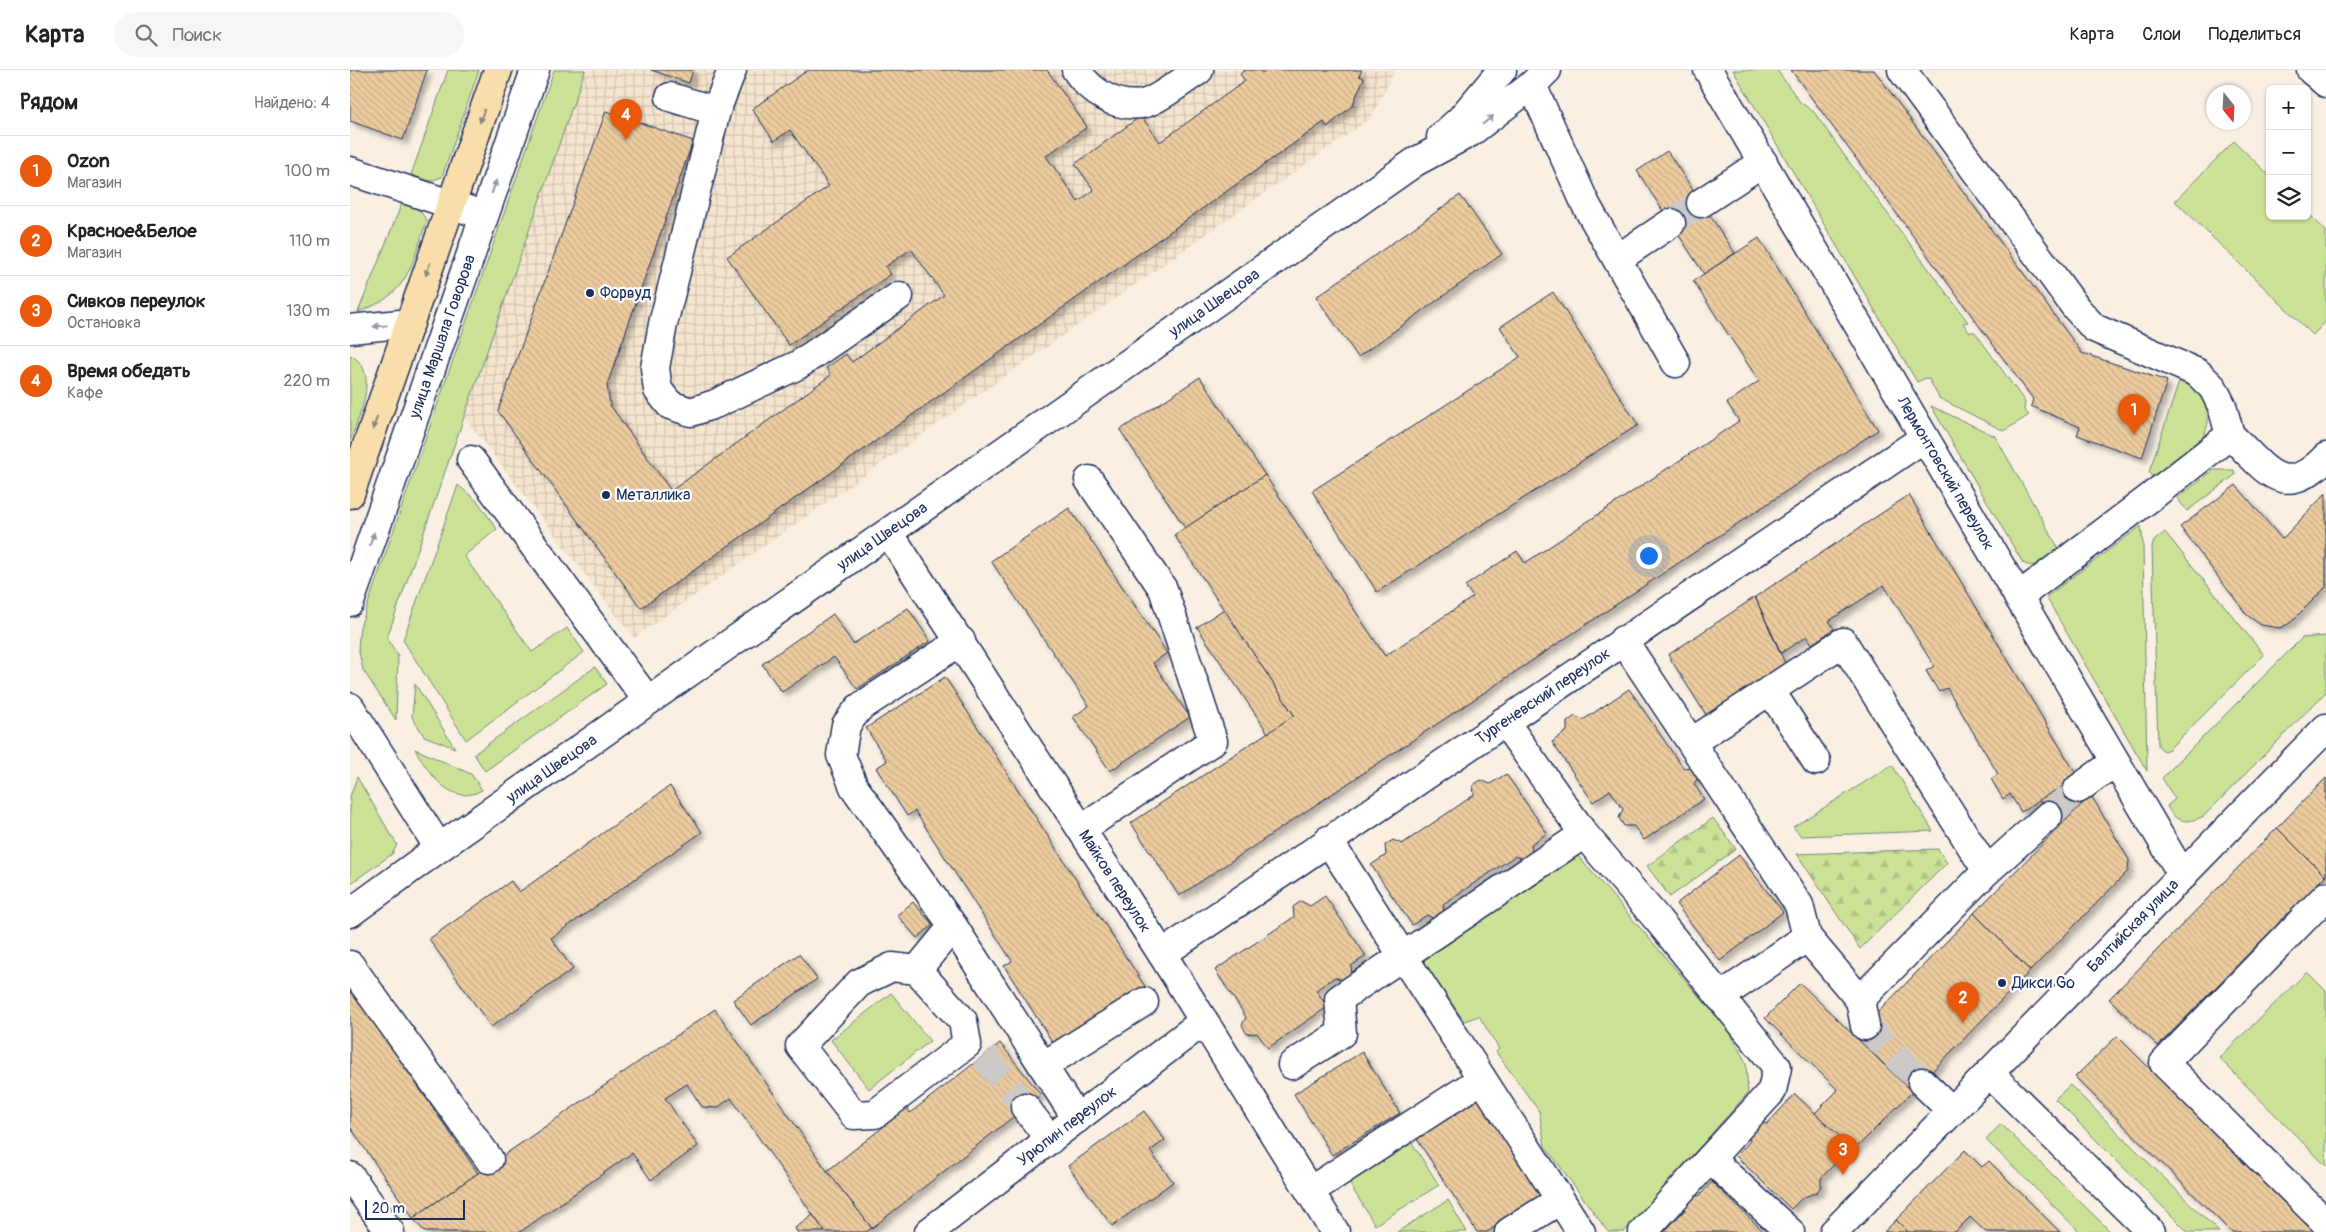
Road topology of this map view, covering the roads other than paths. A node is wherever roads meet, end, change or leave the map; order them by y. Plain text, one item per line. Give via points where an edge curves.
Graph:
1 (498, 70) edge
2 (534, 70) edge
3 (732, 70) edge
4 (1076, 70) edge
5 (1199, 70) edge
6 (1502, 70) edge
7 (1708, 70) edge
8 (1902, 70) edge
9 (2311, 70) edge
10 (1540, 78) edge
11 (2326, 84) edge
12 (670, 97) dead end
13 (716, 111) junction
14 (1415, 162) junction
15 (1763, 162) junction
16 (350, 171) edge
17 (1701, 203) tunnel mouth
18 (451, 204) junction
19 (484, 215) junction
20 (1671, 223) tunnel mouth
21 (1617, 259) junction
22 (899, 296) dead end
23 (410, 323) junction
24 (350, 329) edge
25 (1676, 363) dead end
26 (2230, 435) junction
27 (1924, 438) junction
28 (2326, 456) edge
29 (471, 460) dead end
30 (1089, 480) dead end
31 (350, 494) edge
32 (889, 533) junction
33 (2018, 596) junction
34 (350, 602) edge
35 (1623, 640) junction
36 (961, 641) junction
37 (1770, 690) junction
38 (648, 701) junction
39 (350, 707) edge
40 (1504, 721) junction
41 (2326, 728) edge
42 (1692, 742) junction
43 (1816, 761) dead end
44 (2115, 762) junction
45 (2078, 789) tunnel mouth
46 (2048, 816) tunnel mouth
47 (1082, 829) junction
48 (1584, 834) junction
49 (1328, 840) junction
50 (439, 848) junction
51 (1987, 871) junction
52 (2183, 876) junction
53 (2326, 896) edge
54 (350, 913) edge
55 (953, 926) junction
56 (1807, 937) junction
57 (1162, 954) junction
58 (1403, 956) junction
59 (350, 965) edge
60 (917, 970) junction
61 (1720, 997) junction
62 (1860, 1000) junction
63 (1144, 1002) dead end
64 (1204, 1021) junction
65 (1865, 1026) tunnel mouth
66 (1292, 1065) dead end
67 (1043, 1066) junction
68 (1989, 1073) junction
69 (1482, 1079) junction
70 (1922, 1082) tunnel mouth
71 (1025, 1107) tunnel mouth
72 (1952, 1111) junction
73 (1077, 1120) junction
74 (1050, 1140) junction
75 (489, 1158) dead end
76 (1710, 1159) junction
77 (350, 1176) edge
78 (1310, 1191) junction
79 (1560, 1200) junction
80 (2326, 1222) edge
81 (390, 1232) edge
82 (929, 1232) edge
83 (1335, 1232) edge
84 (1509, 1232) edge
85 (1581, 1232) edge
86 (1643, 1232) edge
87 (1790, 1232) edge
88 (1834, 1232) edge
89 (2151, 1232) edge

1 -> 18 main road
19 -> 2 street, улица Маршала Говорова
3 - 13 street
4 - 5 street via 1085,83 1111,101 1142,104
6 - 14 street, улица Швецова via 1460,120
7 - 15 street, Лермонтовский переулок
8 - 26 street via 2070,300 2094,328 2198,373 2213,388
9 - 11 street
14 -> 10 street, улица Швецова via 1471,132
10 - 21 street via 1586,205
12 - 13 street
13 - 22 street via 655,368 658,390 670,405 691,412 798,365
14 - 32 street, улица Швецова
15 - 17 street
15 - 27 street, Лермонтовский переулок
16 - 18 street
18 - 19 street
18 -> 23 main road
34 -> 19 street, улица Маршала Говорова
20 - 21 street
21 - 25 street
23 -> 24 street
23 -> 31 main road
26 - 28 street via 2276,477 2290,480 2303,476
26 - 33 street
27 - 33 street, Лермонтовский переулок
27 - 35 street, Тургеневский переулок
29 - 38 street
30 - 47 street via 1162,589 1213,741
32 - 36 street, Майков переулок
32 - 38 street, улица Швецова
33 - 44 street, Лермонтовский переулок
35 - 40 street, Тургеневский переулок
35 - 42 street
36 - 47 street, Майков переулок
36 - 55 street via 859,708 846,725 841,755 854,787
37 - 42 street
37 - 43 street
37 - 51 street via 1843,642
38 - 50 street, улица Швецова
39 - 50 street
40 - 48 street
40 - 49 street, Тургеневский переулок
41 - 52 street, Балтийская улица
42 - 56 street via 1799,905
44 - 45 street
44 - 52 street, Лермонтовский переулок
46 - 51 street
47 - 57 street, Майков переулок
48 - 58 street
48 - 61 street
49 - 57 street, Тургеневский переулок
49 - 58 street
50 - 54 street, улица Швецова
51 - 62 street
52 - 68 street, Балтийская улица
53 - 80 street via 2164,1063
55 - 60 street
55 - 67 street
56 - 61 street
56 - 62 street
57 - 64 street, Майков переулок
58 - 66 street via 1339,999 1342,1033
58 - 69 street
59 - 75 street
60 - 60 street via 892,967 859,983 800,1046 854,1115 875,1114 975,1049 964,1021
61 - 76 street via 1777,1067 1772,1091
62 - 65 street
63 - 67 street
64 - 73 street, Урюпин переулок
64 - 78 street, Майков переулок
67 - 73 street
68 - 72 street, Балтийская улица
68 - 89 street
69 - 78 street
69 - 79 street
70 - 72 street
71 - 74 street
72 - 88 street, Балтийская улица
73 - 74 street, Урюпин переулок
74 - 82 street, Урюпин переулок
76 - 86 street
76 - 87 street
77 - 81 street
78 - 83 street, Майков переулок
79 - 84 street
79 - 85 street

